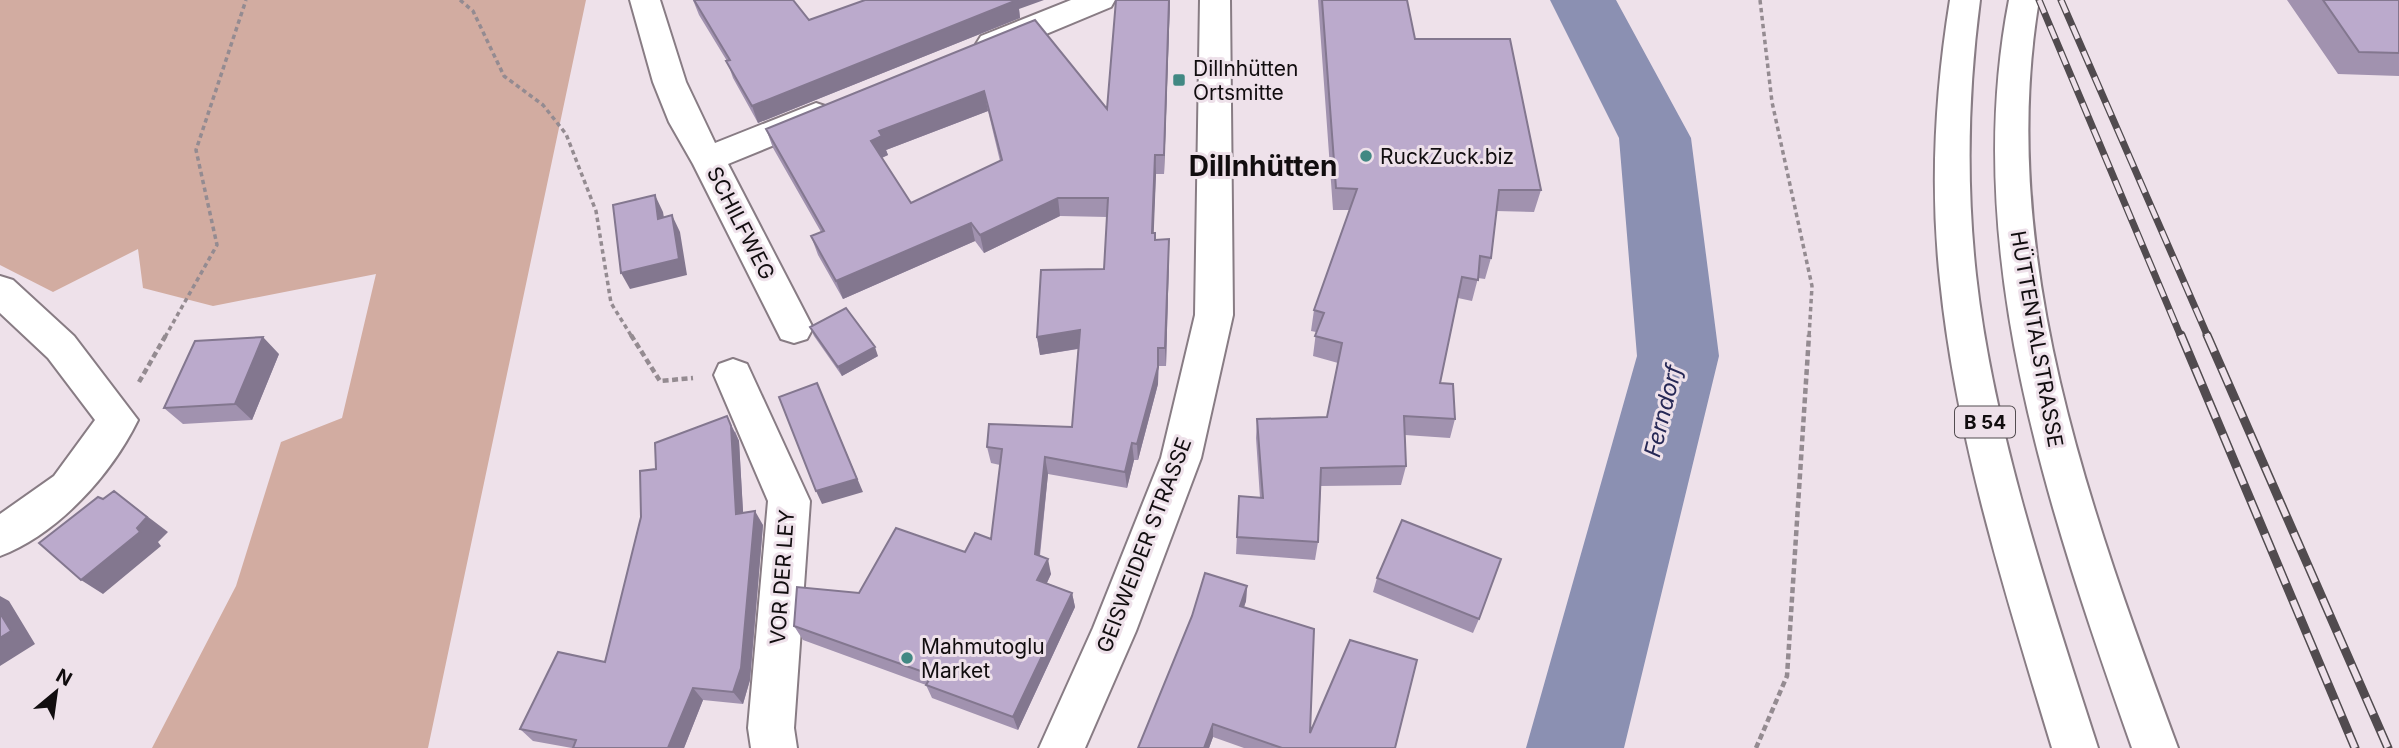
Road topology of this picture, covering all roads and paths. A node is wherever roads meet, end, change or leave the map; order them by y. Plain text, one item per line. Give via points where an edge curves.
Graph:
1 (246, 0) edge
2 (460, 0) edge
3 (645, 0) edge
4 (1100, 0) edge
5 (1214, 0) edge
6 (1760, 0) edge
7 (1965, 0) edge
8 (2024, 0) edge
9 (961, 57) edge
10 (847, 103) edge
11 (708, 159) junction
12 (0, 290) edge
13 (794, 328) dead end
14 (733, 375) joint
15 (118, 419) junction
16 (0, 537) edge
17 (774, 748) edge
18 (1062, 748) edge
19 (1756, 748) edge
20 (2075, 748) edge
21 (2155, 748) edge

1 - 15 path via 196,150 217,245
2 - 14 path via 473,12 504,76 543,105 566,134 597,211 611,303 660,381
3 - 11 main road via 672,93 693,139
4 - 9 main road
5 - 18 main road, GEISWEIDER STRASSE via 1214,315 1181,458 1114,631
6 - 19 path via 1772,103 1812,286 1787,676
7 - 20 main road, B 54 via 1955,87 1952,206 1963,318 1990,449 2028,596
8 - 21 main road, HÜTTENTALSTRASSE via 2011,97 2010,146 2031,331 2057,454 2103,604
10 - 11 main road, SCHILFWEG
11 - 13 main road, SCHILFWEG
12 - 15 main road via 61,347
14 - 17 main road, VOR DER LEY via 789,501 771,728
15 - 16 main road via 68,489

